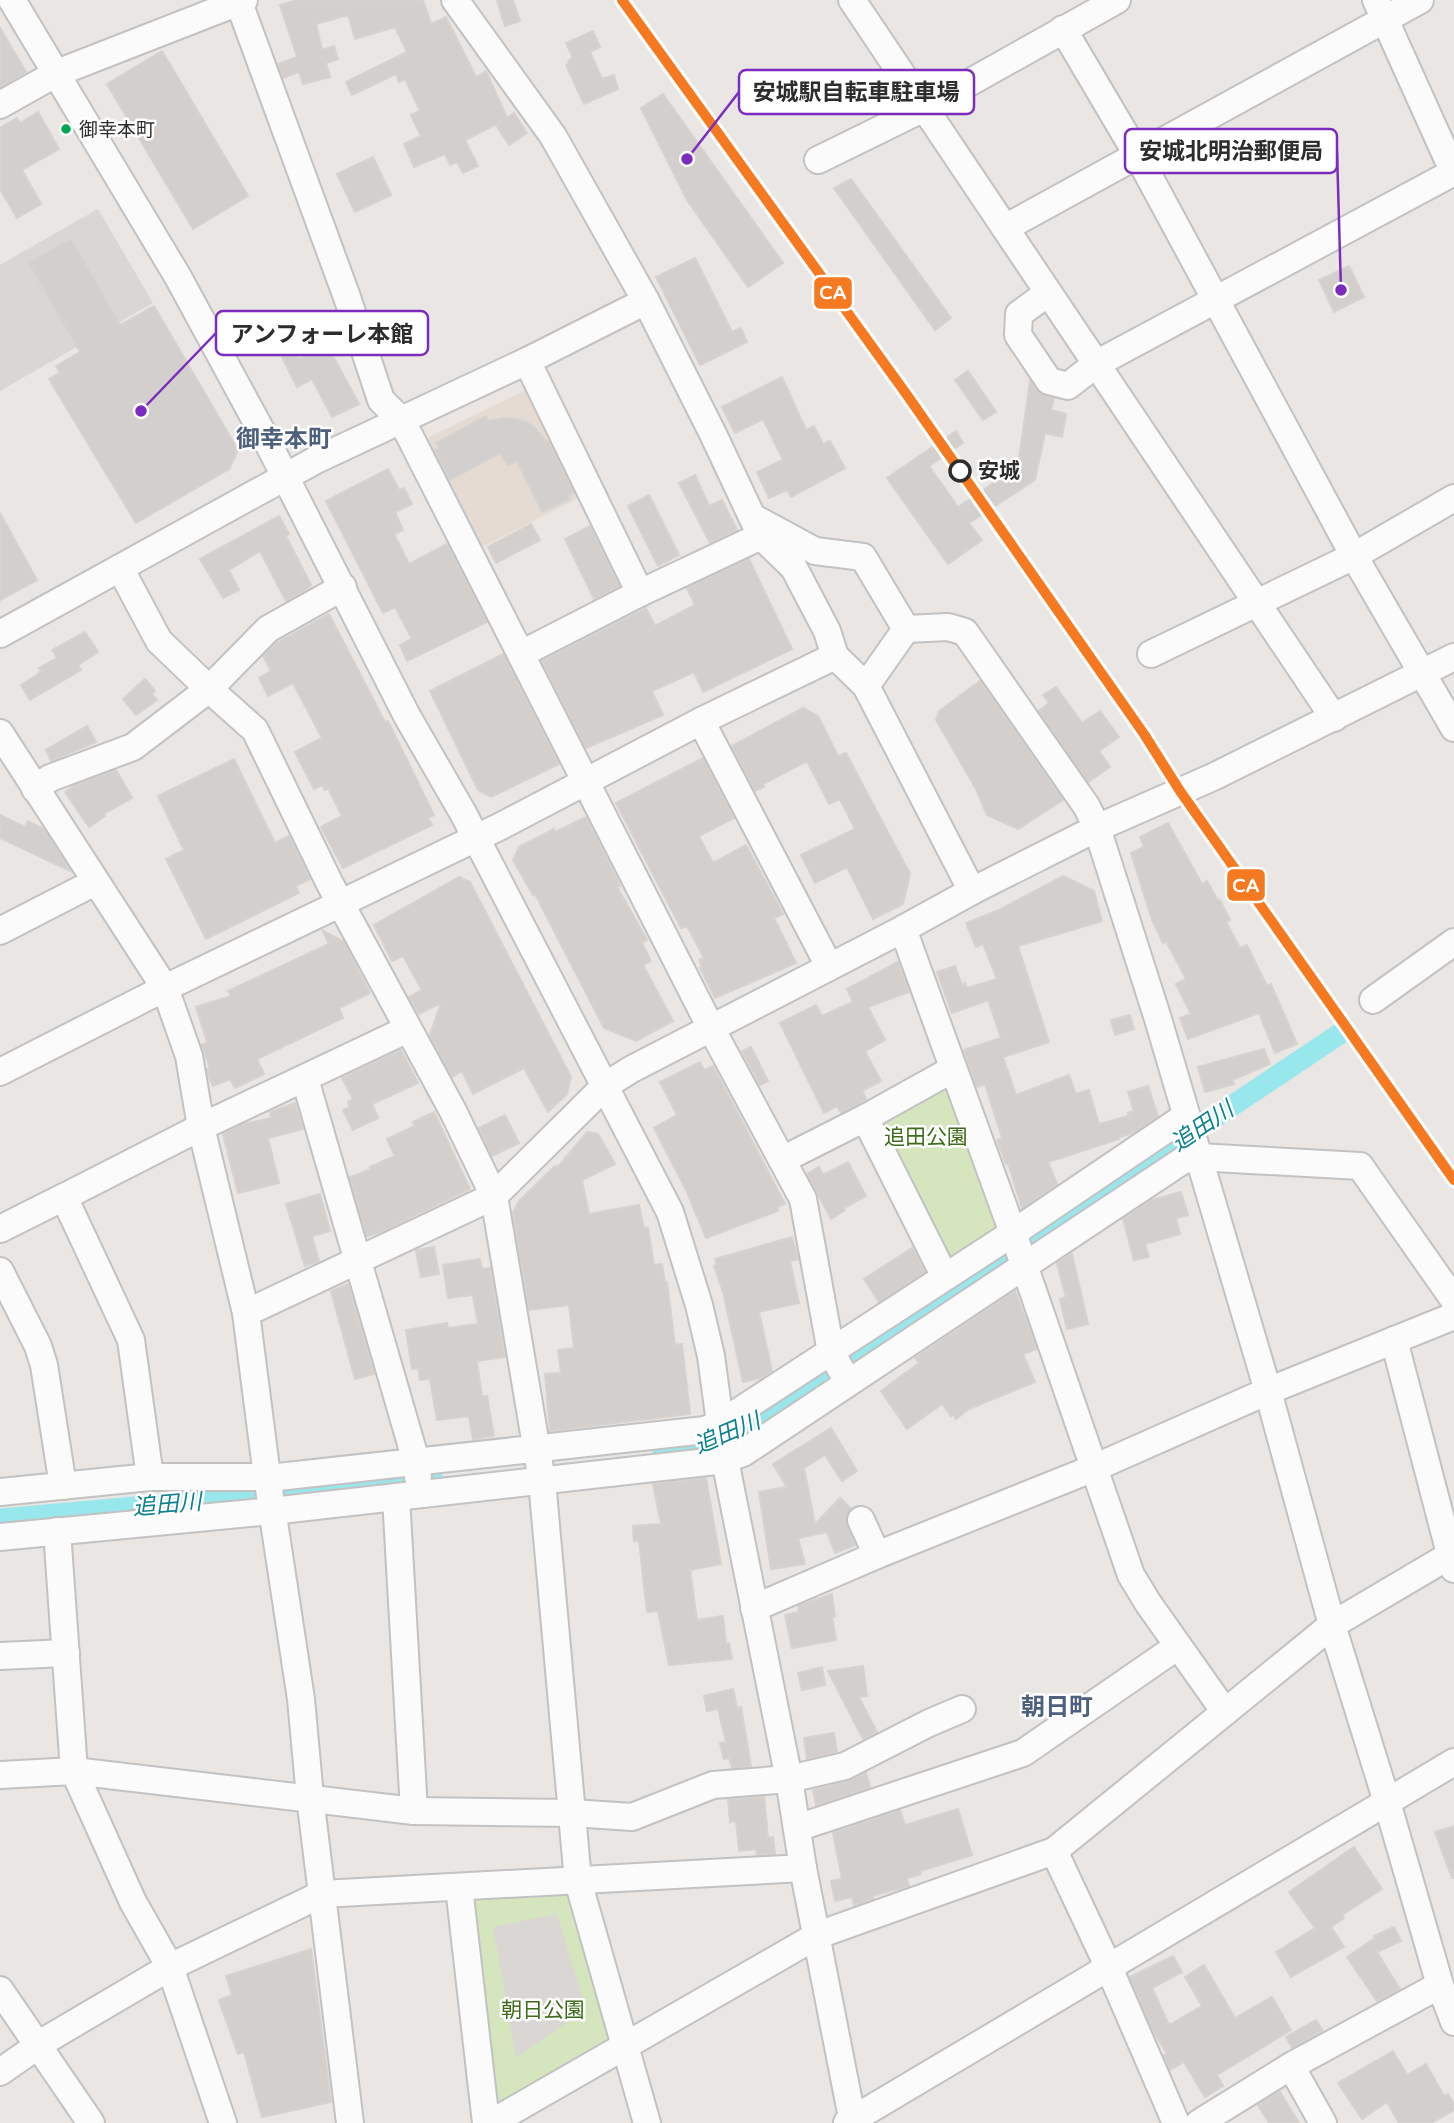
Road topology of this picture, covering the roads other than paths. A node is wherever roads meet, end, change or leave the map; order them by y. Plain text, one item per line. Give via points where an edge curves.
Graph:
1 (12, 0) edge
2 (455, 0) edge
3 (852, 0) edge
4 (1117, 0) edge
5 (1420, 0) edge
6 (241, 1) edge
7 (1381, 10) edge
8 (1063, 29) junction
9 (57, 73) junction
10 (0, 105) edge
11 (924, 108) junction
12 (1138, 156) junction
13 (818, 160) dead end
14 (1454, 172) edge
15 (1005, 228) junction
16 (1048, 293) junction
17 (1216, 300) junction
18 (646, 301) junction
19 (527, 361) junction
20 (1096, 364) junction
21 (402, 421) junction
22 (284, 477) junction
23 (1454, 498) edge
24 (757, 527) junction
25 (1354, 556) junction
26 (120, 568) junction
27 (343, 587) junction
28 (640, 593) junction
29 (1258, 604) junction
30 (906, 629) junction
31 (0, 634) edge
32 (521, 654) junction
33 (1151, 654) dead end
34 (835, 656) junction
35 (1454, 657) edge
36 (1422, 673) junction
37 (866, 686) junction
38 (209, 690) junction
39 (1334, 718) junction
40 (701, 721) junction
41 (1454, 728) edge
42 (0, 733) edge
43 (586, 780) junction
44 (35, 789) junction
45 (1097, 828) junction
46 (476, 839) junction
47 (95, 883) junction
48 (972, 891) junction
49 (342, 902) junction
50 (902, 929) junction
51 (0, 931) edge
52 (1454, 942) edge
53 (829, 966) junction
54 (165, 988) junction
55 (1373, 1000) dead end
56 (711, 1028) junction
57 (408, 1030) junction
58 (953, 1069) junction
59 (0, 1072) edge
60 (305, 1079) junction
61 (606, 1085) junction
62 (1186, 1116) junction
63 (865, 1118) junction
64 (201, 1127) junction
65 (1197, 1157) junction
66 (782, 1160) junction
67 (494, 1196) junction
68 (64, 1197) junction
69 (0, 1229) edge
70 (1013, 1233) junction
71 (358, 1261) junction
72 (1023, 1267) junction
73 (0, 1271) edge
74 (945, 1277) junction
75 (1454, 1300) edge
76 (246, 1313) junction
77 (1454, 1316) edge
78 (1394, 1340) junction
79 (831, 1352) junction
80 (848, 1382) junction
81 (1268, 1391) junction
82 (721, 1423) junction
83 (536, 1448) junction
84 (725, 1460) junction
85 (416, 1461) junction
86 (1094, 1468) junction
87 (267, 1476) junction
88 (150, 1477) junction
89 (542, 1481) junction
90 (63, 1486) junction
91 (0, 1492) edge
92 (408, 1495) junction
93 (272, 1511) junction
94 (861, 1520) dead end
95 (57, 1531) junction
96 (0, 1536) edge
97 (877, 1555) junction
98 (1453, 1560) edge
99 (754, 1608) junction
100 (1332, 1625) junction
101 (1178, 1646) junction
102 (66, 1653) junction
103 (0, 1656) edge
104 (962, 1709) dead end
105 (1225, 1712) junction
106 (1454, 1762) edge
107 (74, 1771) junction
108 (0, 1775) edge
109 (789, 1779) junction
110 (310, 1797) junction
111 (1387, 1802) junction
112 (414, 1811) junction
113 (572, 1813) junction
114 (797, 1828) junction
115 (1054, 1851) junction
116 (803, 1868) junction
117 (578, 1881) junction
118 (459, 1887) junction
119 (322, 1894) junction
120 (818, 1935) junction
121 (170, 1966) junction
122 (1109, 1968) junction
123 (1440, 1985) junction
124 (0, 1990) edge
125 (1454, 2022) edge
126 (39, 2046) junction
127 (625, 2046) junction
128 (1291, 2066) junction
129 (0, 2072) edge
130 (851, 2122) edge
131 (91, 2123) edge
132 (223, 2123) edge
133 (350, 2123) edge
134 (489, 2123) edge
135 (647, 2123) edge
136 (1176, 2123) edge
137 (1199, 2123) edge
138 (1323, 2123) edge

1 - 9 street
2 - 18 street via 553,136
3 - 11 street
4 - 8 street
5 - 7 street
6 - 9 street
6 - 21 street via 381,400
7 - 12 street
7 - 14 street
8 - 11 street
8 - 12 street
9 - 10 street
9 - 22 street via 178,277
11 - 13 street
11 - 15 street
12 - 15 street
12 - 17 street
14 - 17 street
15 - 16 street
16 - 20 street
16 - 20 street via 1019,314 1018,335 1049,381 1068,386
17 - 20 street
17 - 25 street
18 - 19 street
18 - 24 street
19 - 21 street
19 - 28 street
20 - 29 street
21 - 22 street
21 - 32 street
22 - 26 street
22 - 27 street
23 - 25 street
24 - 28 street
24 - 30 street via 815,551 863,558
24 - 34 street via 794,568
25 - 29 street
25 - 36 street
26 - 31 street
26 - 38 street via 159,640
27 - 38 street via 268,629
27 - 46 street via 407,716
28 - 32 street
29 - 33 street
29 - 39 street
30 - 37 street
30 - 45 street via 948,627 965,632
32 - 43 street
34 - 37 street
34 - 40 street
35 - 36 street
36 - 39 street
36 - 41 street
37 - 48 street
38 - 44 street via 133,747 50,778
38 - 49 street via 255,730
39 - 45 street
40 - 43 street
40 - 53 street
42 - 44 street
43 - 46 street
43 - 56 street
44 - 47 street
45 - 48 street
45 - 62 street
46 - 49 street
46 - 61 street
47 - 51 street
47 - 54 street
48 - 50 street
49 - 54 street
49 - 57 street
50 - 53 street
50 - 58 street
52 - 55 street
53 - 56 street
54 - 59 street
54 - 64 street via 189,1056
56 - 61 street
56 - 66 street
57 - 60 street
57 - 67 street
58 - 63 street
58 - 70 street
60 - 64 street
60 - 71 street
61 - 67 street
61 - 82 street via 670,1212 699,1305
62 - 65 street
62 - 70 street
63 - 66 street
63 - 74 street
64 - 68 street
64 - 76 street
65 - 72 street via 1182,1161
65 - 75 street via 1360,1166
65 - 81 street
66 - 79 street via 803,1199
67 - 71 street
67 - 83 street
68 - 69 street
68 - 88 street via 131,1340
70 - 72 street
70 - 74 street
71 - 76 street
71 - 85 street
72 - 80 street
72 - 86 street
73 - 90 street via 44,1365
74 - 79 street
76 - 87 street
77 - 78 street
78 - 81 street
78 - 98 street
79 - 80 street
79 - 82 street
80 - 84 street via 743,1453
81 - 86 street
81 - 100 street
82 - 83 street via 705,1430
82 - 84 street
83 - 85 street
83 - 89 street
84 - 89 street
84 - 99 street
85 - 87 street
85 - 92 street
86 - 97 street
86 - 101 street via 1131,1575
87 - 88 street
87 - 93 street
88 - 90 street
89 - 92 street
89 - 113 street
90 - 91 street
92 - 93 street
92 - 112 street
93 - 95 street
93 - 110 street via 302,1699
94 - 97 street
95 - 96 street
95 - 102 street
97 - 99 street
98 - 100 street
99 - 109 street
100 - 105 street
100 - 111 street
101 - 105 street
101 - 114 street via 1023,1753
102 - 103 street
102 - 107 street
104 - 109 street via 845,1766
105 - 115 street
106 - 111 street
107 - 108 street
107 - 110 street
107 - 121 street via 133,1902
109 - 113 street via 713,1785 632,1817
109 - 114 street
110 - 112 street
110 - 119 street
111 - 122 street
111 - 123 street
112 - 113 street
113 - 117 street
114 - 116 street
115 - 120 street
115 - 122 street
116 - 117 street
116 - 120 street
117 - 118 street
117 - 127 street
118 - 119 street
118 - 134 street
119 - 121 street
119 - 133 street
120 - 127 street
120 - 130 street
121 - 126 street
121 - 132 street
122 - 130 street
122 - 136 street
123 - 125 street
123 - 128 street
124 - 126 street
126 - 129 street
126 - 131 street
127 - 134 street
127 - 135 street
128 - 137 street
128 - 138 street

